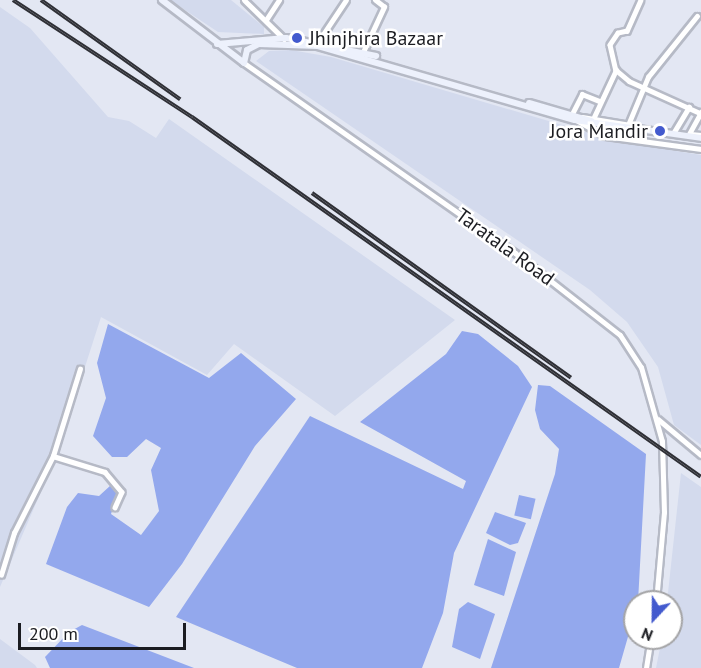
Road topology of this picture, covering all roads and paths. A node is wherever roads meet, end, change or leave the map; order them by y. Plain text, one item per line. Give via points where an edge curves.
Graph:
1 (162, 0) edge
2 (245, 0) edge
3 (279, 0) edge
4 (346, 0) edge
5 (375, 0) edge
6 (641, 0) edge
7 (697, 16) dead end
8 (266, 20) junction
9 (283, 40) junction
10 (318, 42) junction
11 (217, 44) junction
12 (363, 52) junction
13 (244, 63) junction
14 (616, 70) junction
15 (643, 87) junction
16 (599, 101) junction
17 (689, 106) junction
18 (701, 113) edge
19 (574, 117) junction
20 (582, 117) junction
21 (594, 117) junction
22 (628, 125) junction
23 (604, 126) junction
24 (674, 132) junction
25 (689, 134) junction
26 (701, 136) edge
27 (701, 149) edge
28 (80, 369) dead end
29 (658, 419) junction
30 (701, 455) edge
31 (53, 456) junction
32 (115, 508) dead end
33 (1, 575) edge
34 (657, 590) edge
35 (649, 650) edge
36 (646, 668) edge

1 - 11 main road, Taratala Road
2 - 8 street
3 - 8 street
4 - 10 street
5 - 12 street via 384,7
6 - 14 street via 627,31 618,33 610,45
7 - 15 street
8 - 9 street
9 - 10 main road
9 - 11 main road
9 - 13 main road via 251,47
9 - 19 main road via 369,58
10 - 12 main road
11 - 13 main road, Taratala Road
12 - 19 main road
13 - 29 street, Taratala Road via 607,322 641,367
14 - 15 street
14 - 16 street
15 - 17 street
15 - 22 street
16 - 19 street via 582,93
16 - 21 street
17 - 18 street
17 - 24 street
18 - 25 street
19 - 20 main road
19 - 23 main road
19 - 27 street via 605,136
20 - 21 street
20 - 23 main road
21 - 22 street
22 - 24 street
23 - 26 main road
24 - 25 street
25 - 26 street
28 - 31 street
29 - 30 street
29 - 34 street, Taratala Road via 664,512
31 - 32 street via 105,472 122,492
31 - 33 street via 14,532
35 - 36 street

